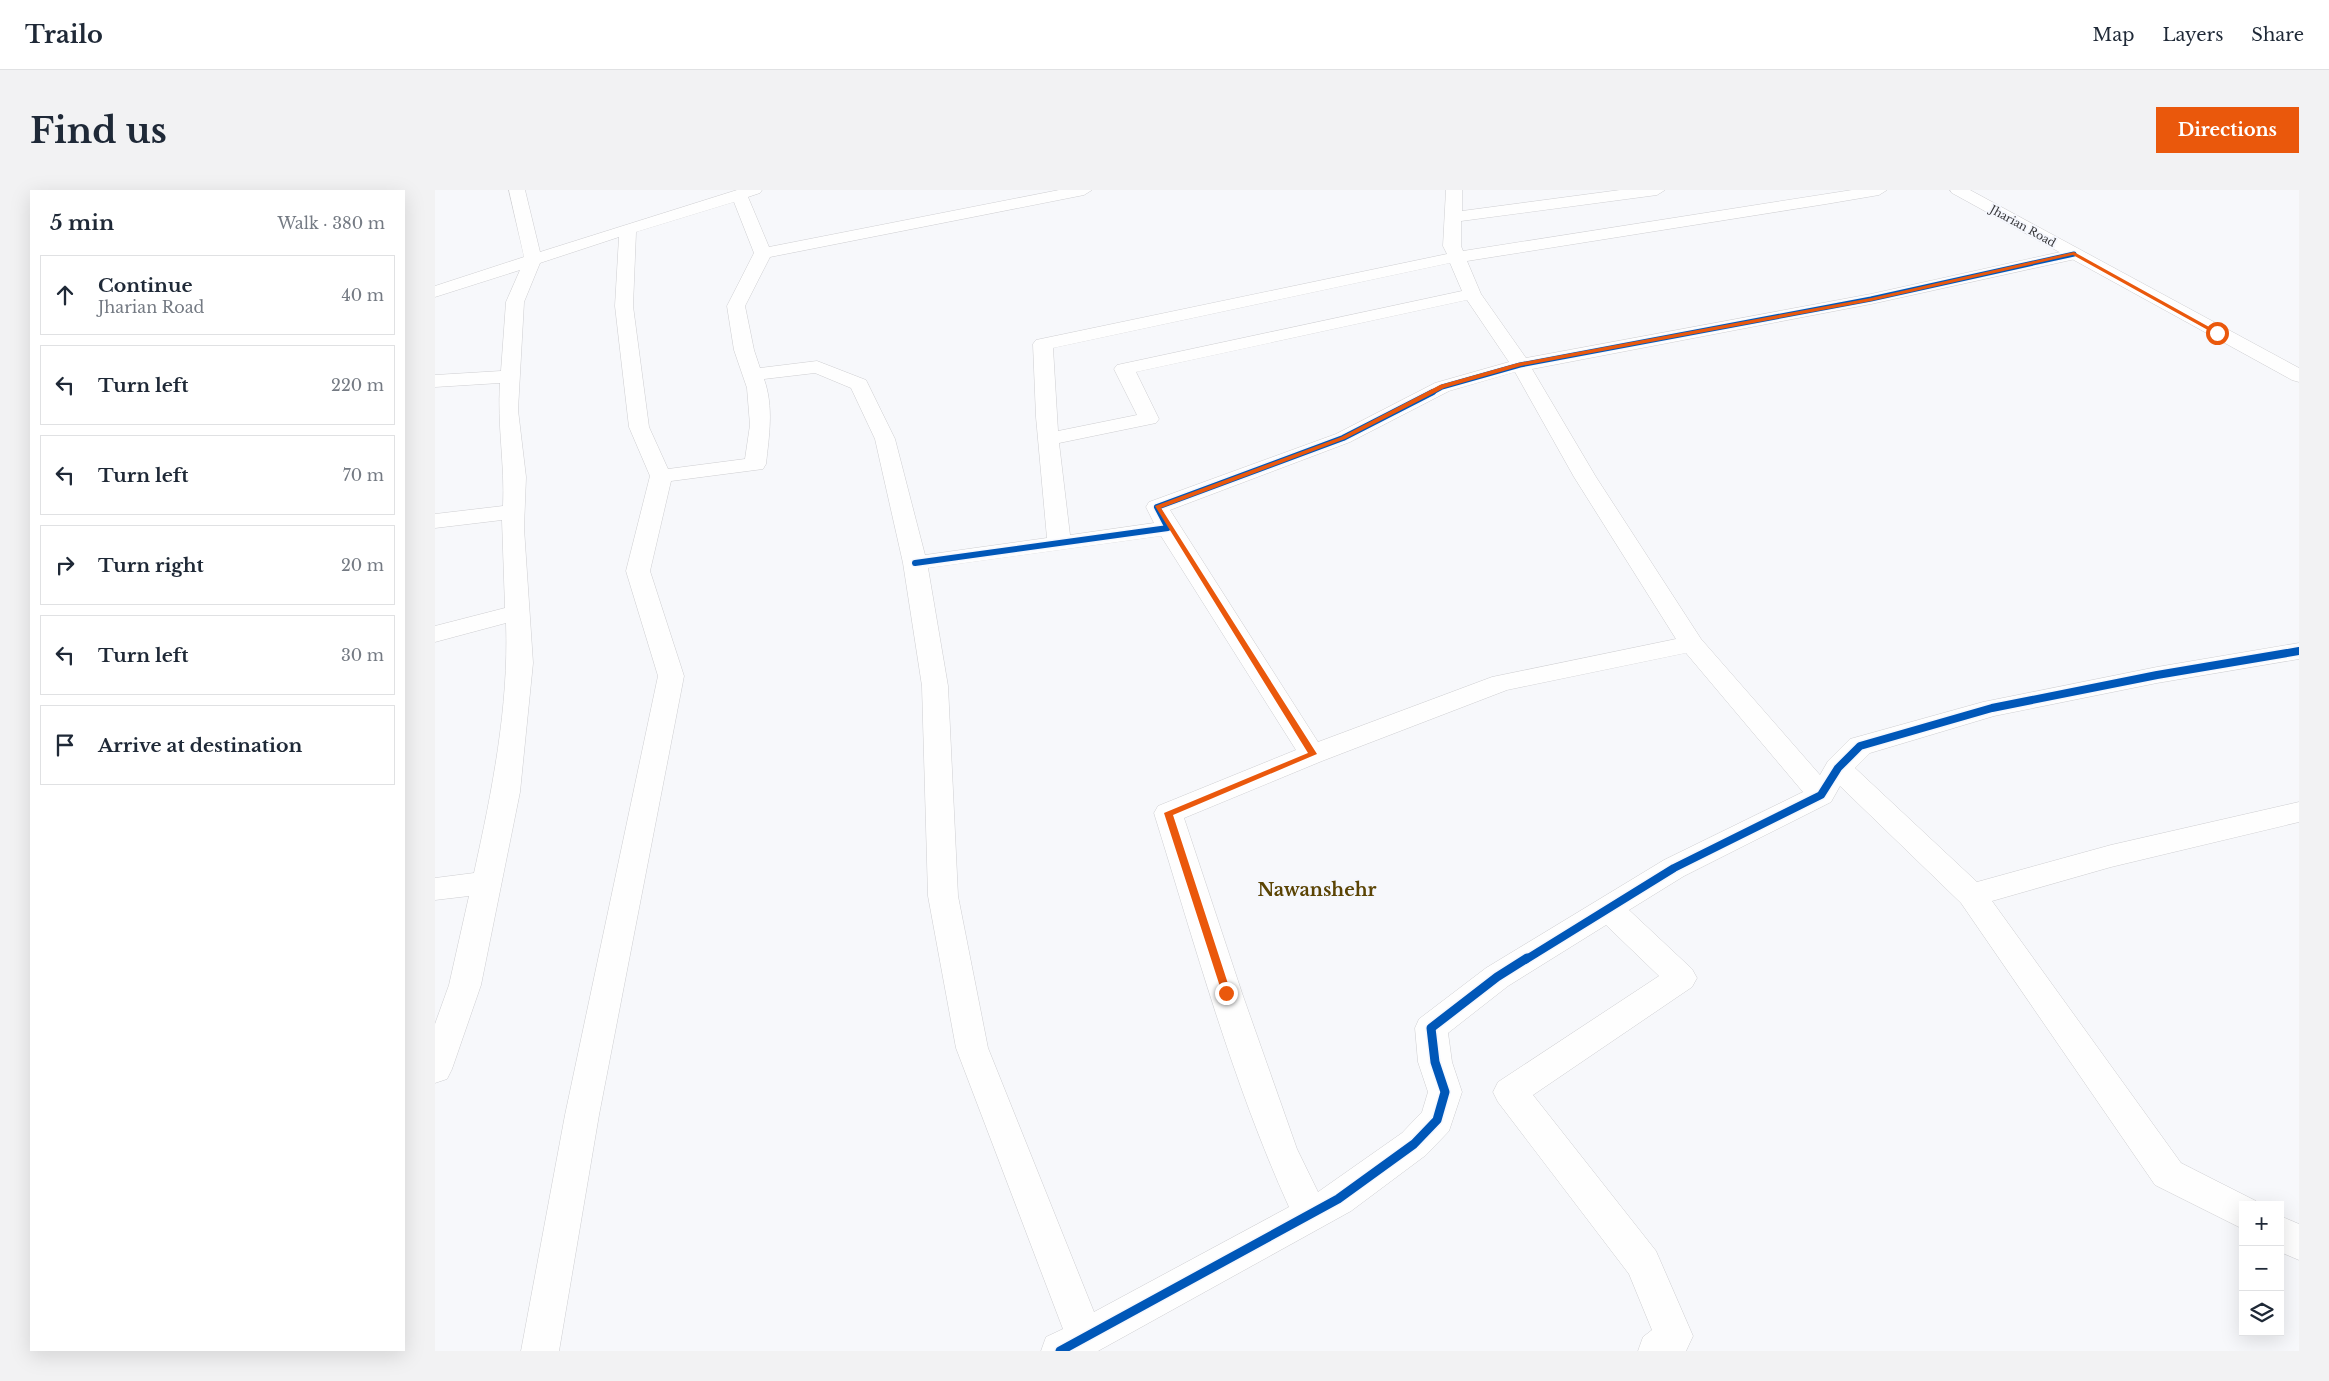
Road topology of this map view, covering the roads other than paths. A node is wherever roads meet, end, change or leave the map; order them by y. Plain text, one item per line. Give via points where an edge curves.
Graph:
1 (517, 190) edge
2 (1084, 190) edge
3 (1454, 190) edge
4 (1657, 190) edge
5 (1879, 190) edge
6 (1959, 190) edge
7 (746, 193) edge
8 (1453, 217) junction
9 (628, 230) junction
10 (763, 253) junction
11 (2074, 254) junction
12 (1456, 257) junction
13 (533, 260) junction
14 (435, 292) edge
15 (1472, 294) junction
16 (1520, 365) junction
17 (753, 375) junction
18 (510, 376) junction
19 (2299, 376) edge
20 (435, 381) edge
21 (1048, 439) junction
22 (661, 476) junction
23 (513, 512) junction
24 (435, 521) edge
25 (1168, 528) junction
26 (1059, 543) junction
27 (915, 563) junction
28 (517, 612) junction
29 (435, 634) edge
30 (1692, 644) junction
31 (2299, 651) edge
32 (1313, 754) junction
33 (1838, 768) junction
34 (1821, 795) junction
35 (2299, 812) edge
36 (487, 882) junction
37 (435, 890) edge
38 (1972, 895) junction
39 (1608, 908) junction
40 (435, 1069) edge
41 (2239, 1211) edge
42 (1310, 1214) junction
43 (1072, 1344) edge
44 (540, 1351) edge
45 (1657, 1351) edge

1 - 13 street
2 - 10 street
3 - 8 street
4 - 8 street
5 - 12 street
6 - 11 street, Jharian Road
7 - 9 street
7 - 10 street
8 - 12 street via 1452,246
9 - 13 street
9 - 22 street via 624,306 639,427
10 - 17 street via 736,306 744,350
11 - 16 street via 1871,299
11 - 19 street, Jharian Road
12 - 15 street
12 - 21 street via 1043,344
13 - 14 street
13 - 18 street via 515,302
15 - 16 street
15 - 21 street via 1124,369 1149,419
16 - 25 street via 1442,387 1343,438 1157,507
16 - 30 street via 1585,477
17 - 22 street via 760,425 755,464
17 - 27 street via 817,367 859,384 885,439
18 - 20 street
18 - 23 street via 507,410 515,478
21 - 26 street
22 - 44 street via 638,572 671,676 582,1115
23 - 24 street
23 - 28 street
25 - 26 street
25 - 32 street
26 - 27 street
27 - 43 street via 935,686 943,896 973,1048
28 - 29 street
28 - 36 street via 520,663 507,782
30 - 32 street via 1501,683
30 - 34 street
31 - 33 street via 1993,708 1860,746
32 - 42 street via 1169,813 1280,1150
33 - 34 street
33 - 38 street
34 - 39 street via 1674,868
35 - 38 street via 2111,856
36 - 37 street
36 - 40 street via 465,985
38 - 41 street via 2168,1174
39 - 42 street via 1497,977 1431,1028 1435,1062 1445,1092 1437,1120 1414,1144 1338,1199
39 - 45 street via 1681,978 1510,1092 1643,1263 1674,1336
42 - 43 street

